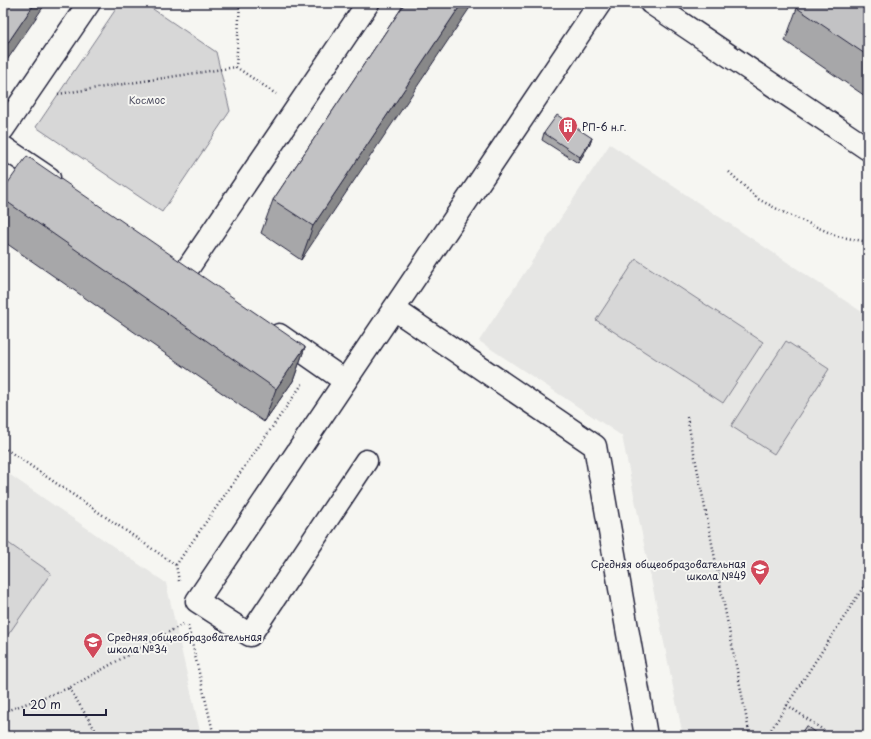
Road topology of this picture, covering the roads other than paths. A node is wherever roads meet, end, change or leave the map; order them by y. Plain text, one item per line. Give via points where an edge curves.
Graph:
1 (89, 3) edge
2 (368, 3) edge
3 (600, 3) edge
4 (651, 3) edge
5 (3, 129) edge
6 (3, 147) edge
7 (868, 149) edge
8 (68, 191) edge
9 (167, 258) edge
10 (186, 271) junction
11 (205, 284) edge
12 (394, 309) junction
13 (263, 324) edge
14 (346, 381) junction
15 (366, 461) dead end
16 (646, 736) edge

1 - 5 lane
2 - 10 lane
3 - 12 lane
4 - 7 lane
6 - 8 lane
9 - 10 lane
10 - 11 lane
12 - 14 lane
12 - 16 lane via 595,446
13 - 14 lane
14 - 15 lane via 197,601 250,635

